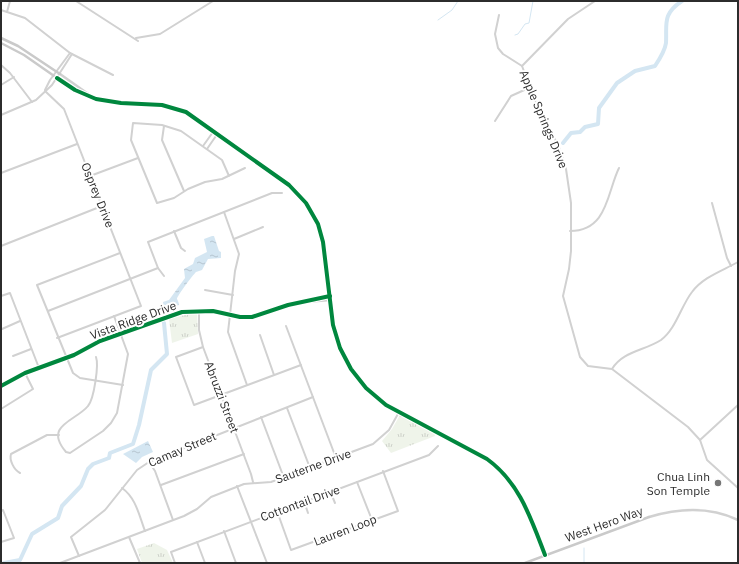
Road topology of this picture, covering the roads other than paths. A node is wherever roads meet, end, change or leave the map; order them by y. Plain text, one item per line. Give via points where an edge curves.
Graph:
1 (10, 1) edge
2 (76, 1) edge
3 (213, 1) edge
4 (595, 1) edge
5 (1, 10) edge
6 (7, 12) junction
7 (499, 15) dead end
8 (1, 38) edge
9 (136, 38) junction
10 (138, 41) dead end
11 (1, 43) edge
12 (71, 53) junction
13 (1, 65) edge
14 (522, 66) junction
15 (56, 71) junction
16 (60, 74) junction
17 (54, 75) junction
18 (113, 75) dead end
19 (14, 77) junction
20 (58, 78) junction
21 (1, 85) edge
22 (531, 87) junction
23 (45, 91) junction
24 (96, 99) junction
25 (32, 102) junction
26 (1, 115) edge
27 (495, 121) dead end
28 (164, 126) junction
29 (214, 131) junction
30 (218, 134) junction
31 (77, 144) junction
32 (203, 146) junction
33 (207, 149) junction
34 (138, 158) junction
35 (245, 168) dead end
36 (620, 168) dead end
37 (1, 173) edge
38 (90, 176) junction
39 (229, 176) junction
40 (184, 191) junction
41 (282, 193) dead end
42 (712, 202) dead end
43 (102, 206) junction
44 (224, 212) junction
45 (263, 227) dead end
46 (570, 231) junction
47 (174, 232) junction
48 (234, 239) junction
49 (1, 246) edge
50 (185, 251) dead end
51 (121, 253) junction
52 (738, 262) edge
53 (731, 266) junction
54 (158, 268) junction
55 (164, 276) dead end
56 (131, 279) junction
57 (205, 290) dead end
58 (233, 295) junction
59 (1, 296) edge
60 (330, 298) junction
61 (199, 310) junction
62 (47, 312) junction
63 (230, 315) junction
64 (114, 316) junction
65 (20, 321) junction
66 (286, 326) dead end
67 (2, 329) dead end
68 (122, 334) junction
69 (260, 335) dead end
70 (57, 338) junction
71 (203, 347) junction
72 (32, 349) junction
73 (13, 356) dead end
74 (96, 357) dead end
75 (66, 358) junction
76 (301, 365) junction
77 (39, 368) junction
78 (612, 369) junction
79 (25, 373) junction
80 (274, 375) junction
81 (95, 380) junction
82 (247, 385) junction
83 (1, 386) edge
84 (123, 386) junction
85 (221, 395) junction
86 (314, 397) junction
87 (738, 405) edge
88 (287, 408) junction
89 (1, 409) edge
90 (399, 412) junction
91 (261, 417) junction
92 (234, 428) junction
93 (59, 435) junction
94 (700, 440) junction
95 (438, 446) dead end
96 (244, 454) junction
97 (336, 458) junction
98 (149, 462) junction
99 (310, 468) junction
100 (384, 471) junction
101 (20, 473) dead end
102 (284, 478) junction
103 (253, 482) junction
104 (356, 482) junction
105 (161, 485) junction
106 (238, 486) junction
107 (122, 488) junction
108 (738, 488) edge
109 (330, 491) junction
110 (304, 501) junction
111 (335, 503) dead end
112 (2, 510) edge
113 (276, 511) junction
114 (308, 513) dead end
115 (738, 515) edge
116 (649, 517) joint
117 (173, 520) junction
118 (372, 520) junction
119 (737, 520) edge
120 (250, 521) junction
121 (144, 531) junction
122 (224, 531) junction
123 (129, 537) junction
124 (1, 542) edge
125 (197, 542) junction
126 (545, 555) junction
127 (79, 556) junction
128 (60, 563) edge
129 (140, 563) edge
130 (175, 563) edge
131 (205, 563) edge
132 (236, 563) edge
133 (267, 563) edge
134 (525, 563) edge

1 - 6 street
2 - 9 street
3 - 9 street via 160,34
4 - 14 street via 568,19
5 - 6 street
6 - 12 street via 30,21
7 - 14 street, Apple Springs Drive via 495,32 498,48
8 - 15 main road
9 - 10 street
11 - 17 main road
12 - 15 street
12 - 16 street
12 - 18 street
13 - 19 street
14 - 22 street, Apple Springs Drive
15 - 16 main road
15 - 17 street
16 - 20 street
16 - 24 street
17 - 20 main road
17 - 23 street
19 - 21 street
19 - 25 street
20 - 23 street
20 - 24 street via 75,90
22 - 27 street via 511,96
22 - 46 street, Apple Springs Drive via 538,108 565,162 572,203
23 - 25 street
23 - 31 street, Osprey Drive via 64,109
24 - 29 street via 169,106 191,115
25 - 26 street
28 - 32 street via 181,131
28 - 34 street via 133,123 132,140
28 - 40 street via 162,140
29 - 30 street
29 - 32 street
30 - 33 street
30 - 60 street via 289,185 306,203 321,234
31 - 37 street
31 - 38 street, Osprey Drive
32 - 33 street
33 - 39 street via 222,160
34 - 38 street
34 - 40 street via 157,203 174,198
35 - 39 street
36 - 46 street via 601,215 586,228
38 - 43 street, Osprey Drive
39 - 40 street
41 - 44 street via 272,193
42 - 53 street
43 - 49 street
43 - 51 street, Osprey Drive
44 - 47 street
44 - 48 street
45 - 48 street
46 - 78 street, Apple Springs Drive via 569,268 563,291 565,307 580,357 588,366
47 - 50 street via 180,248
47 - 54 street via 148,242
48 - 58 street via 239,257
51 - 56 street, Osprey Drive
51 - 62 street via 37,285
52 - 53 street
53 - 78 street via 697,286 664,337 622,358
54 - 55 street
54 - 56 street
56 - 62 street
56 - 64 street, Osprey Drive via 141,306
57 - 58 street
58 - 63 street
59 - 65 street via 10,293
60 - 63 street, Vista Ridge Drive via 301,302 259,315
60 - 90 street via 335,332 351,369 366,388
61 - 63 street, Vista Ridge Drive
61 - 68 street, Vista Ridge Drive via 182,312
61 - 71 street, Abruzzi Street via 199,330
62 - 70 street
63 - 82 street via 228,332
64 - 68 street
64 - 70 street
65 - 67 street
65 - 72 street
66 - 76 street
68 - 75 street, Vista Ridge Drive via 100,341
68 - 84 street via 128,354
69 - 80 street
70 - 75 street
71 - 85 street, Abruzzi Street
71 - 85 street via 176,357 194,405
72 - 73 street
72 - 77 street
74 - 81 street via 98,364
75 - 77 street, Vista Ridge Drive
75 - 81 street via 76,376
76 - 80 street
76 - 86 street
77 - 79 street, Vista Ridge Drive
78 - 94 street via 688,427
79 - 83 street, Vista Ridge Drive
79 - 89 street via 33,390
80 - 82 street
81 - 84 street
81 - 93 street via 89,405 64,424
82 - 85 street
84 - 93 street via 119,407 111,423 94,437 68,453 59,441
85 - 92 street, Abruzzi Street
86 - 88 street, Camay Street
86 - 97 street
87 - 94 street
88 - 91 street, Camay Street
88 - 99 street
90 - 97 street, Sauterne Drive via 389,430 379,440
90 - 126 street via 487,458 507,475 521,496
91 - 92 street, Camay Street
91 - 102 street
92 - 96 street, Abruzzi Street
92 - 98 street, Camay Street
93 - 101 street via 47,435 11,454 10,459 15,470
94 - 108 street via 707,460
95 - 100 street, Cottontail Drive via 429,455
96 - 103 street, Abruzzi Street
96 - 105 street
97 - 99 street, Sauterne Drive
98 - 105 street
98 - 107 street, Camay Street via 137,470
99 - 102 street, Sauterne Drive
100 - 104 street, Cottontail Drive
100 - 118 street, Lauren Loop via 398,511
102 - 103 street, Sauterne Drive via 271,482
103 - 106 street, Sauterne Drive
104 - 109 street, Cottontail Drive
104 - 118 street
105 - 117 street
106 - 117 street, Sauterne Drive via 211,497 197,509
106 - 120 street
107 - 121 street via 134,500
107 - 127 street, Camay Street via 105,510 71,537
109 - 110 street, Cottontail Drive
109 - 111 street
110 - 113 street, Cottontail Drive
110 - 114 street
112 - 124 street via 14,538
113 - 118 street, Lauren Loop via 291,550
113 - 120 street, Cottontail Drive
115 - 119 street
116 - 119 street, West Hero Way via 675,510 694,509 720,513
116 - 126 main road, West Hero Way
117 - 121 street, Sauterne Drive
120 - 122 street, Cottontail Drive
120 - 133 street
121 - 123 street, Sauterne Drive
122 - 125 street, Cottontail Drive
122 - 132 street
123 - 127 street, Sauterne Drive
123 - 129 street
125 - 130 street, Cottontail Drive via 171,552
125 - 131 street
126 - 134 main road, West Hero Way
127 - 128 street, Sauterne Drive

